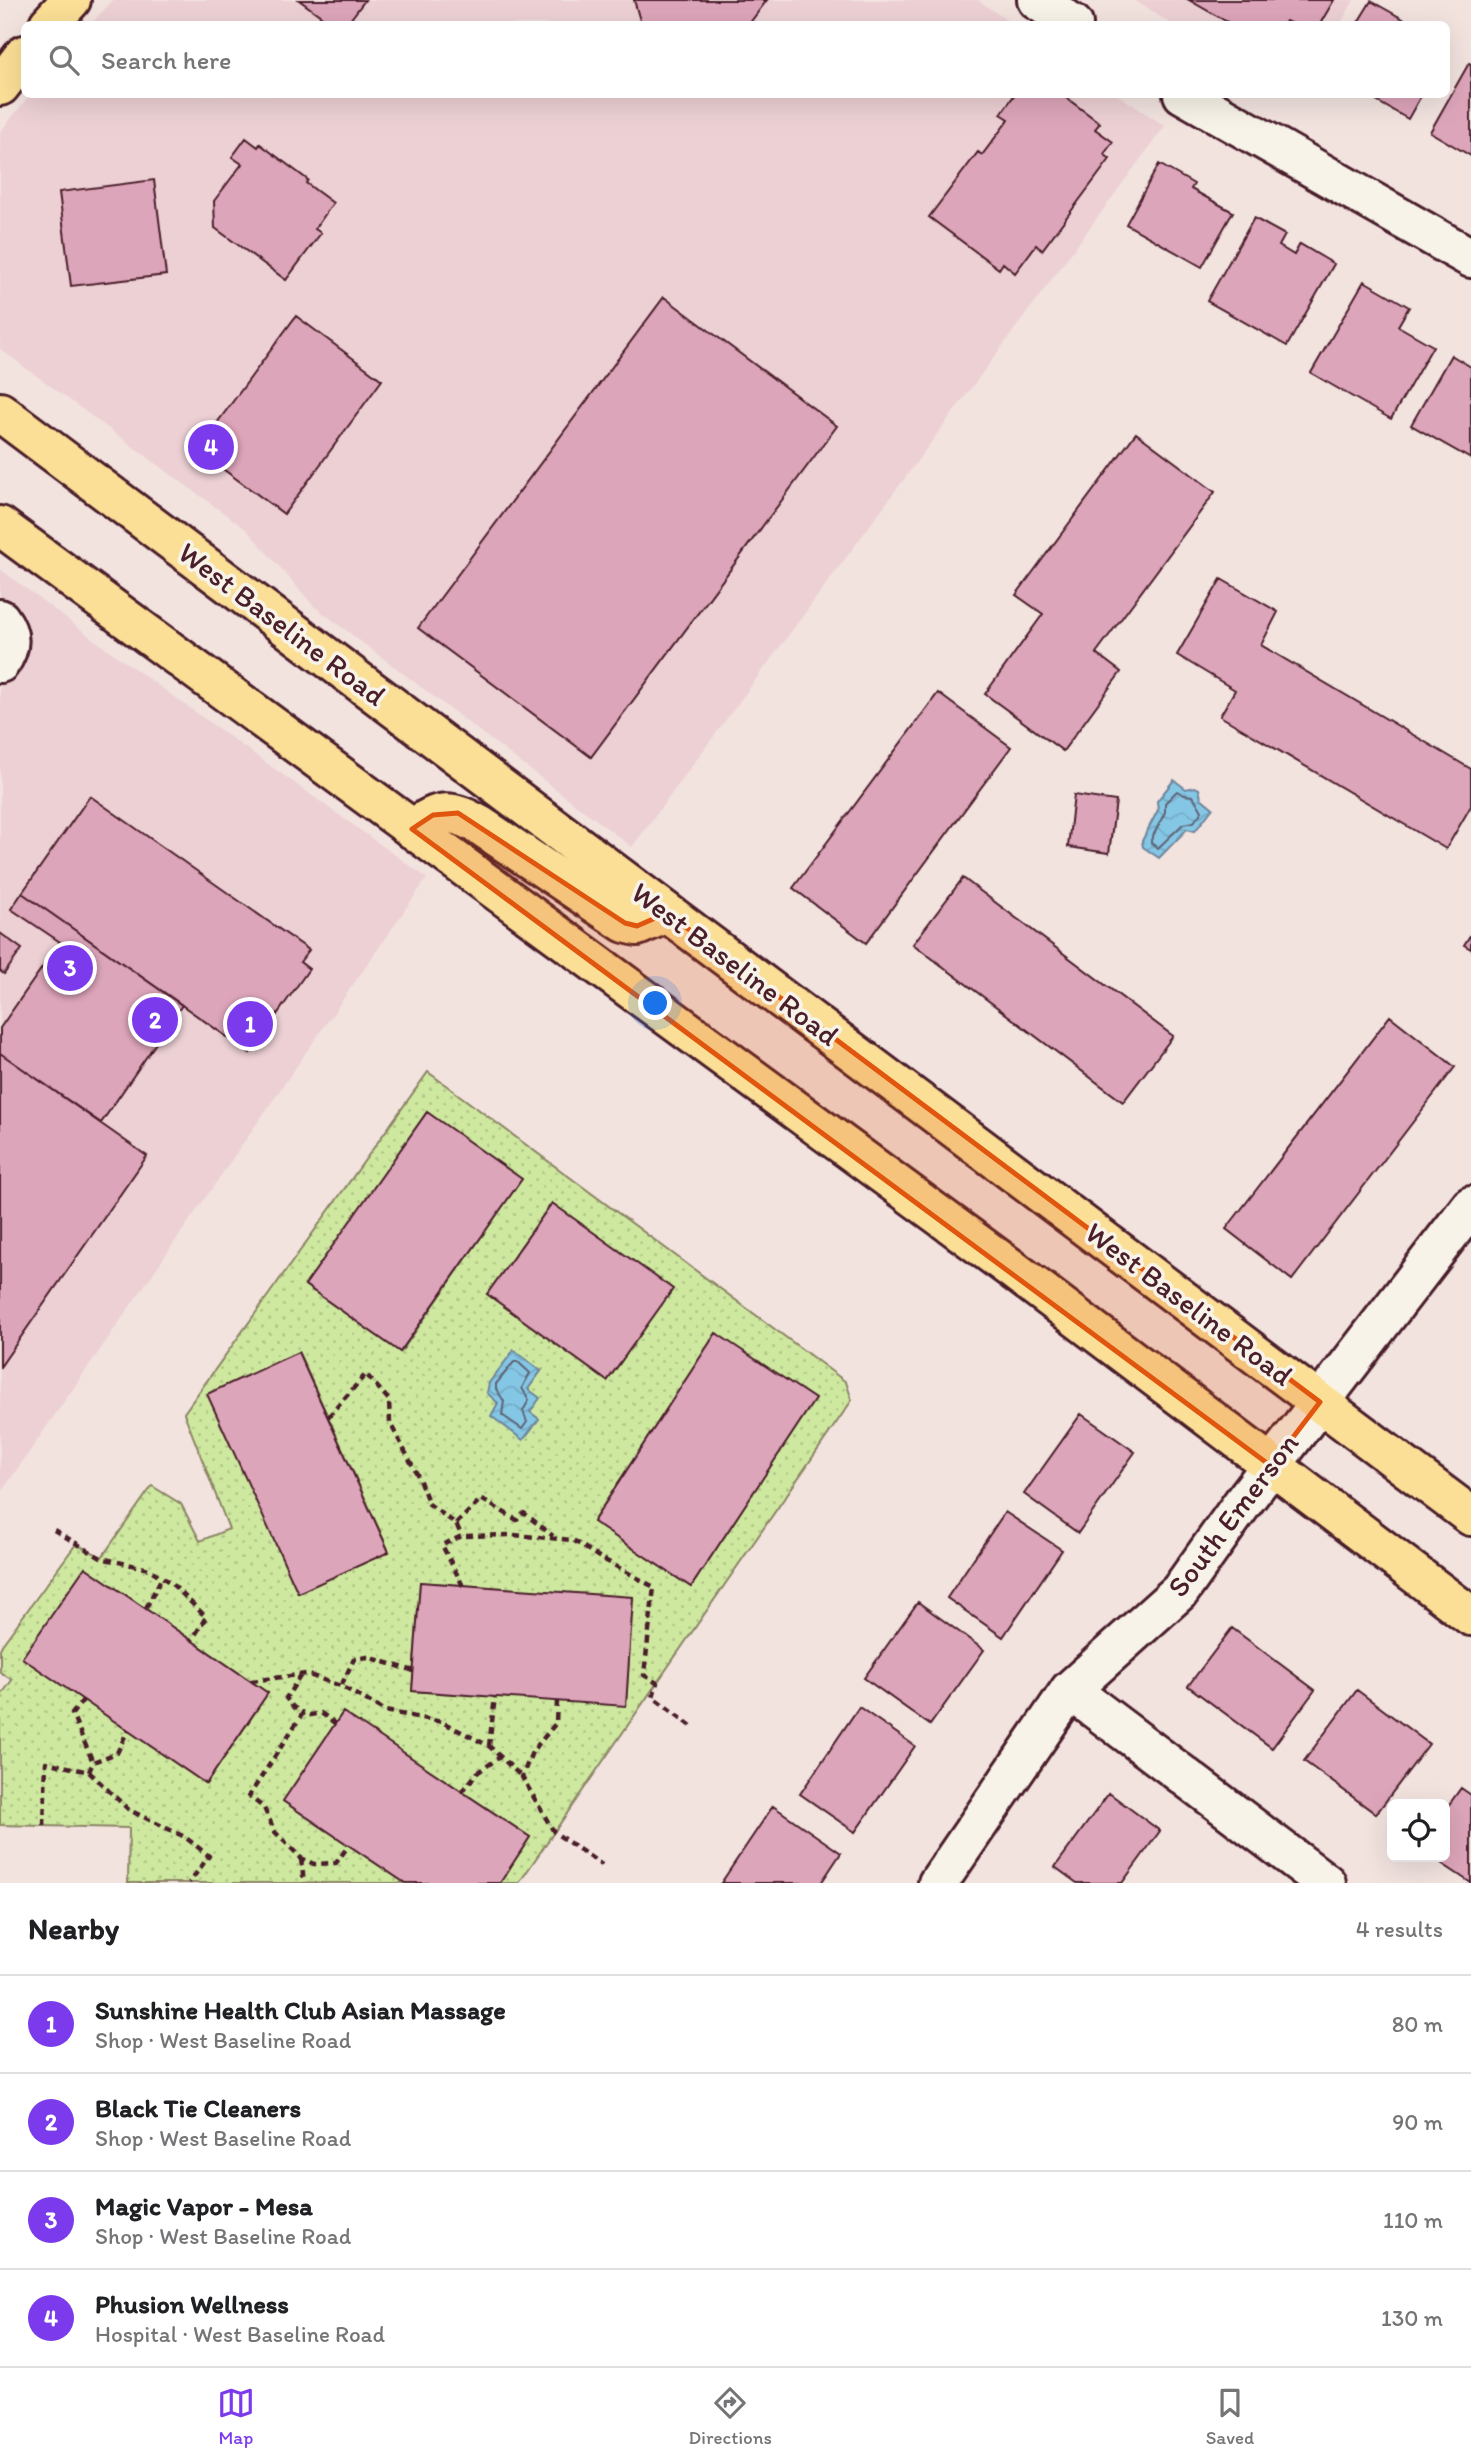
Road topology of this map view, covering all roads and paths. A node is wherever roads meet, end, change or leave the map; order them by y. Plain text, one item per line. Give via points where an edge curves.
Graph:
1 (71, 0) edge
2 (1037, 0) edge
3 (52, 21) edge
4 (1068, 21) edge
5 (21, 59) edge
6 (0, 86) edge
7 (1190, 98) edge
8 (1471, 258) edge
9 (0, 412) edge
10 (0, 526) edge
11 (0, 619) edge
12 (0, 663) edge
13 (412, 829) junction
14 (667, 913) junction
15 (1471, 1206) edge
16 (1320, 1402) junction
17 (328, 1417) dead end
18 (1271, 1466) junction
19 (1471, 1516) edge
20 (456, 1524) junction
21 (54, 1530) dead end
22 (461, 1536) junction
23 (555, 1538) junction
24 (162, 1577) junction
25 (463, 1586) dead end
26 (146, 1608) dead end
27 (1471, 1616) edge
28 (192, 1640) dead end
29 (414, 1671) dead end
30 (301, 1675) junction
31 (251, 1681) dead end
32 (341, 1686) junction
33 (1070, 1690) junction
34 (495, 1697) dead end
35 (83, 1700) dead end
36 (557, 1701) dead end
37 (303, 1713) junction
38 (336, 1724) dead end
39 (694, 1728) dead end
40 (128, 1730) dead end
41 (489, 1746) junction
42 (500, 1756) junction
43 (93, 1762) junction
44 (89, 1772) junction
45 (522, 1777) junction
46 (462, 1792) dead end
47 (44, 1826) dead end
48 (349, 1845) dead end
49 (301, 1858) junction
50 (602, 1866) dead end
51 (189, 1883) edge
52 (304, 1883) edge
53 (938, 1883) edge
54 (1326, 1883) edge

1 - 3 main road
2 - 4 street
5 - 6 main road
7 - 8 street
9 - 14 main road, West Baseline Road
10 - 13 main road
11 - 12 street via 9,635 9,650
13 - 14 main road via 433,815 458,813 625,923 637,926
13 - 18 main road via 1012,1269
14 - 16 main road, West Baseline Road
15 - 16 street, South Emerson
16 - 18 street, South Emerson
16 - 19 main road, West Baseline Road
17 - 20 path via 366,1374 389,1401 390,1423 429,1504
18 - 27 main road
18 - 33 street, South Emerson via 1180,1591
20 - 22 path
20 - 23 path via 481,1499 517,1520 524,1513
21 - 24 path via 102,1558 149,1569
22 - 23 path
22 - 25 path via 442,1545
23 - 39 path via 573,1540 654,1587 644,1675 657,1683 653,1697
24 - 26 path
24 - 28 path via 206,1617
29 - 32 path via 369,1657 354,1659
30 - 31 path
30 - 32 path
30 - 37 path via 286,1698
32 - 41 path via 385,1711 442,1722
33 - 53 street, South Emerson
33 - 54 street
34 - 41 path
35 - 43 path via 72,1714
36 - 45 path via 556,1723 532,1752
37 - 38 path via 321,1713
37 - 49 path via 248,1796 264,1808 275,1832
40 - 43 path via 117,1753
41 - 42 path
42 - 45 path
42 - 46 path
43 - 44 path
44 - 47 path via 46,1762
44 - 51 path via 129,1810 185,1837 209,1856
45 - 50 path via 554,1832
48 - 49 path via 336,1863 314,1864
49 - 52 path

